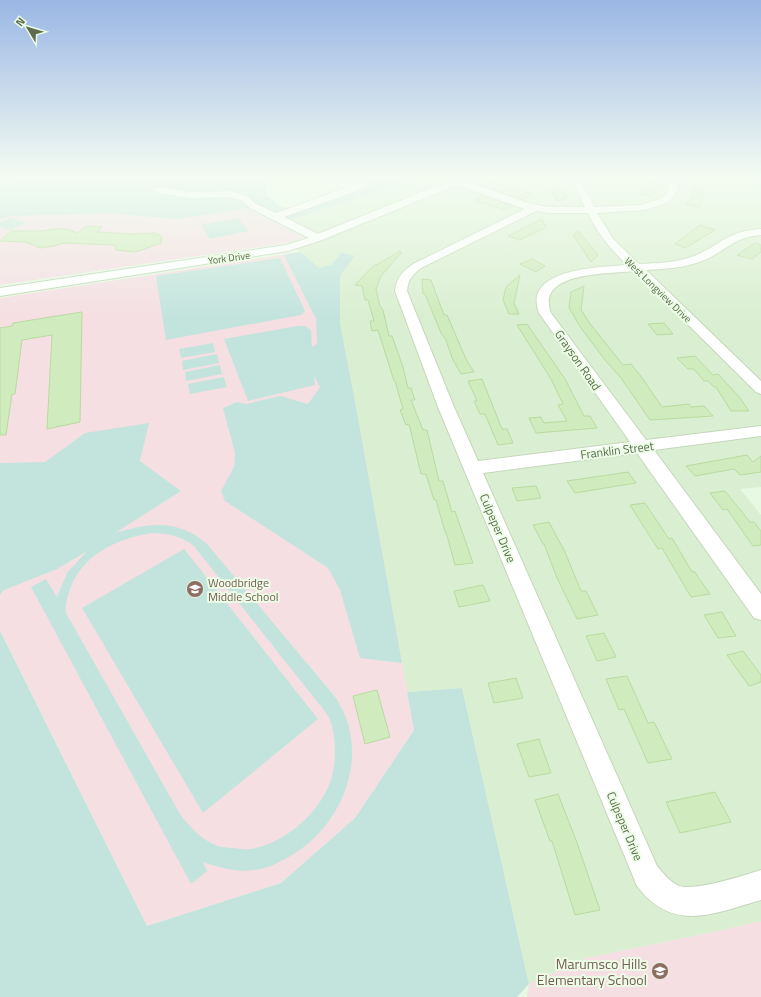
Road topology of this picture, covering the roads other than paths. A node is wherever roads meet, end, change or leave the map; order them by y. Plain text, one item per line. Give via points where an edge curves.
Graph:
1 (286, 223) edge
2 (357, 223) edge
3 (505, 223) edge
4 (598, 223) edge
5 (761, 232) edge
6 (318, 238) junction
7 (636, 268) junction
8 (0, 292) edge
9 (761, 389) edge
10 (761, 432) edge
11 (641, 447) junction
12 (473, 468) junction
13 (761, 611) edge
14 (761, 885) edge

1 - 6 street
2 - 6 street, York Drive
3 - 12 street, Culpeper Drive via 417,266 406,275 401,285 406,305 446,407
4 - 7 street, West Longview Drive via 606,238
5 - 7 street, Grayson Road via 746,232 735,236 694,260
6 - 8 street, York Drive via 276,250
7 - 9 street, West Longview Drive
7 - 11 street, Grayson Road via 580,274 560,279 545,290 541,300 545,313
10 - 11 street, Franklin Street
11 - 12 street, Franklin Street
11 - 13 street, Grayson Road
12 - 14 street, Culpeper Drive via 647,876 671,899 690,903

